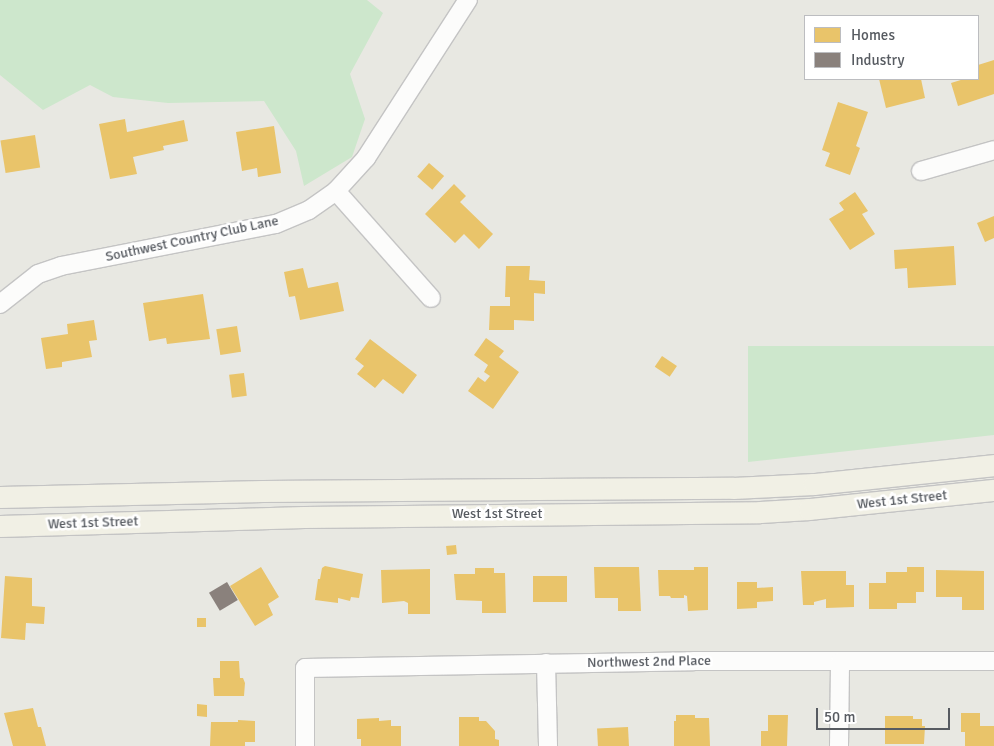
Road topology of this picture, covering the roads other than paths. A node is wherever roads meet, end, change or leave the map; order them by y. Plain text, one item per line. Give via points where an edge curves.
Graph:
1 (468, 0) edge
2 (994, 150) edge
3 (921, 171) dead end
4 (336, 191) junction
5 (431, 298) dead end
6 (0, 304) edge
7 (994, 465) edge
8 (994, 490) edge
9 (0, 497) edge
10 (0, 526) edge
11 (994, 661) edge
12 (840, 662) junction
13 (546, 664) junction
14 (305, 746) edge
15 (548, 746) edge
16 (839, 746) edge

1 - 4 street, Southwest Country Club Lane via 366,158
2 - 3 street
4 - 5 street
4 - 6 street, Southwest Country Club Lane via 309,210 276,224 61,266 38,274
7 - 9 main road, West 1st Street via 814,484 733,488 263,491
8 - 10 main road, West 1st Street via 760,512 313,516
11 - 12 street, Northwest 2nd Place
12 - 13 street, Northwest 2nd Place
12 - 16 street
13 - 14 street, Northwest 2nd Place via 305,668
13 - 15 street

